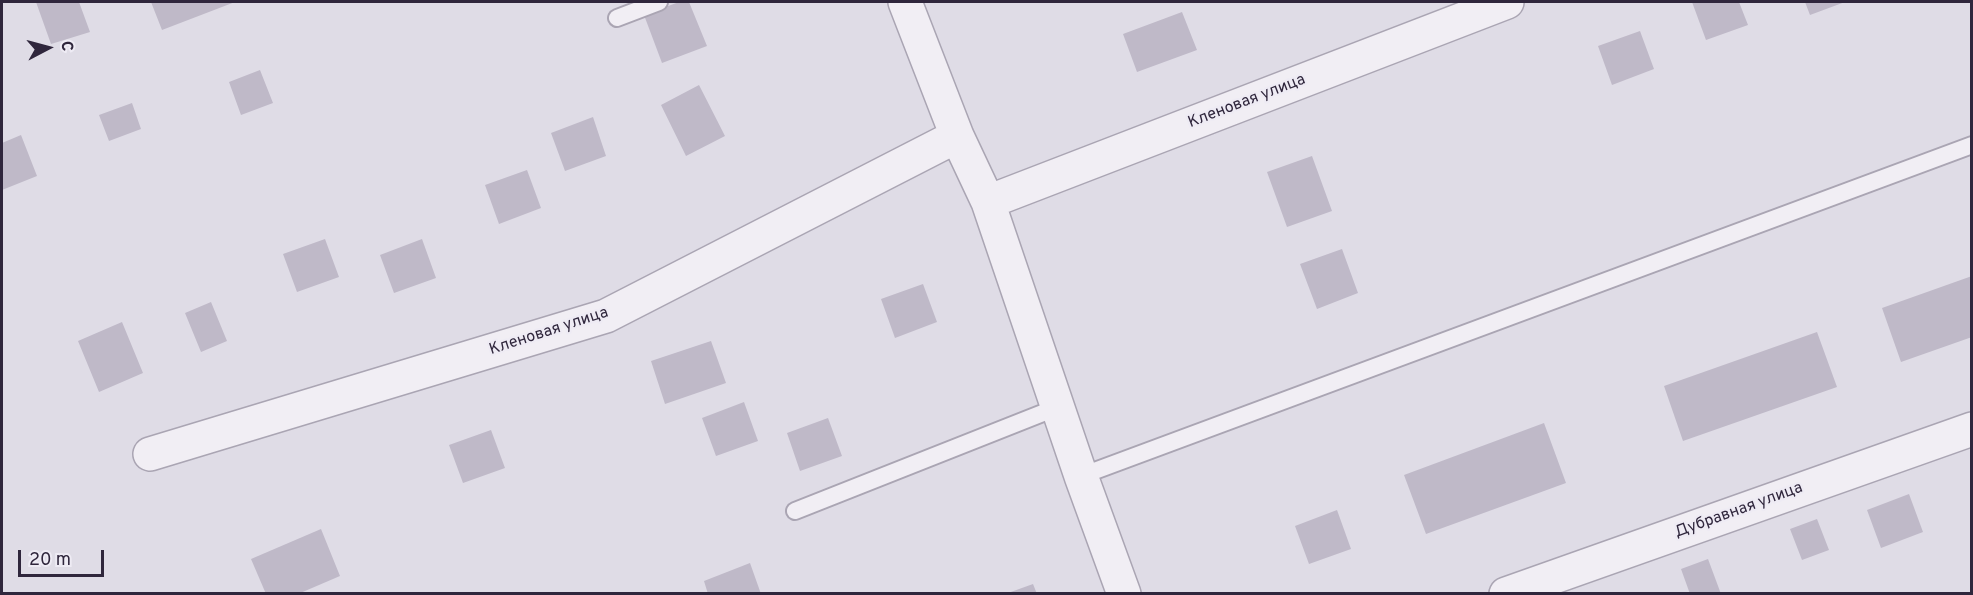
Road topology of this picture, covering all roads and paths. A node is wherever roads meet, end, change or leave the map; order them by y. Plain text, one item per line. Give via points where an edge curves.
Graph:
1 (659, 2) edge
2 (905, 2) edge
3 (1507, 2) edge
4 (617, 18) dead end
5 (957, 136) junction
6 (1971, 146) edge
7 (988, 202) junction
8 (1058, 407) junction
9 (1971, 429) edge
10 (150, 454) dead end
11 (1081, 476) junction
12 (795, 511) dead end
13 (1525, 590) edge
14 (1124, 594) edge

1 - 4 lane
2 - 5 street
3 - 7 street, Кленовая улица
5 - 7 street
5 - 10 street, Кленовая улица via 606,316
6 - 11 lane
7 - 8 street
8 - 11 street
8 - 12 lane
9 - 13 street, Дубравная улица
11 - 14 street

